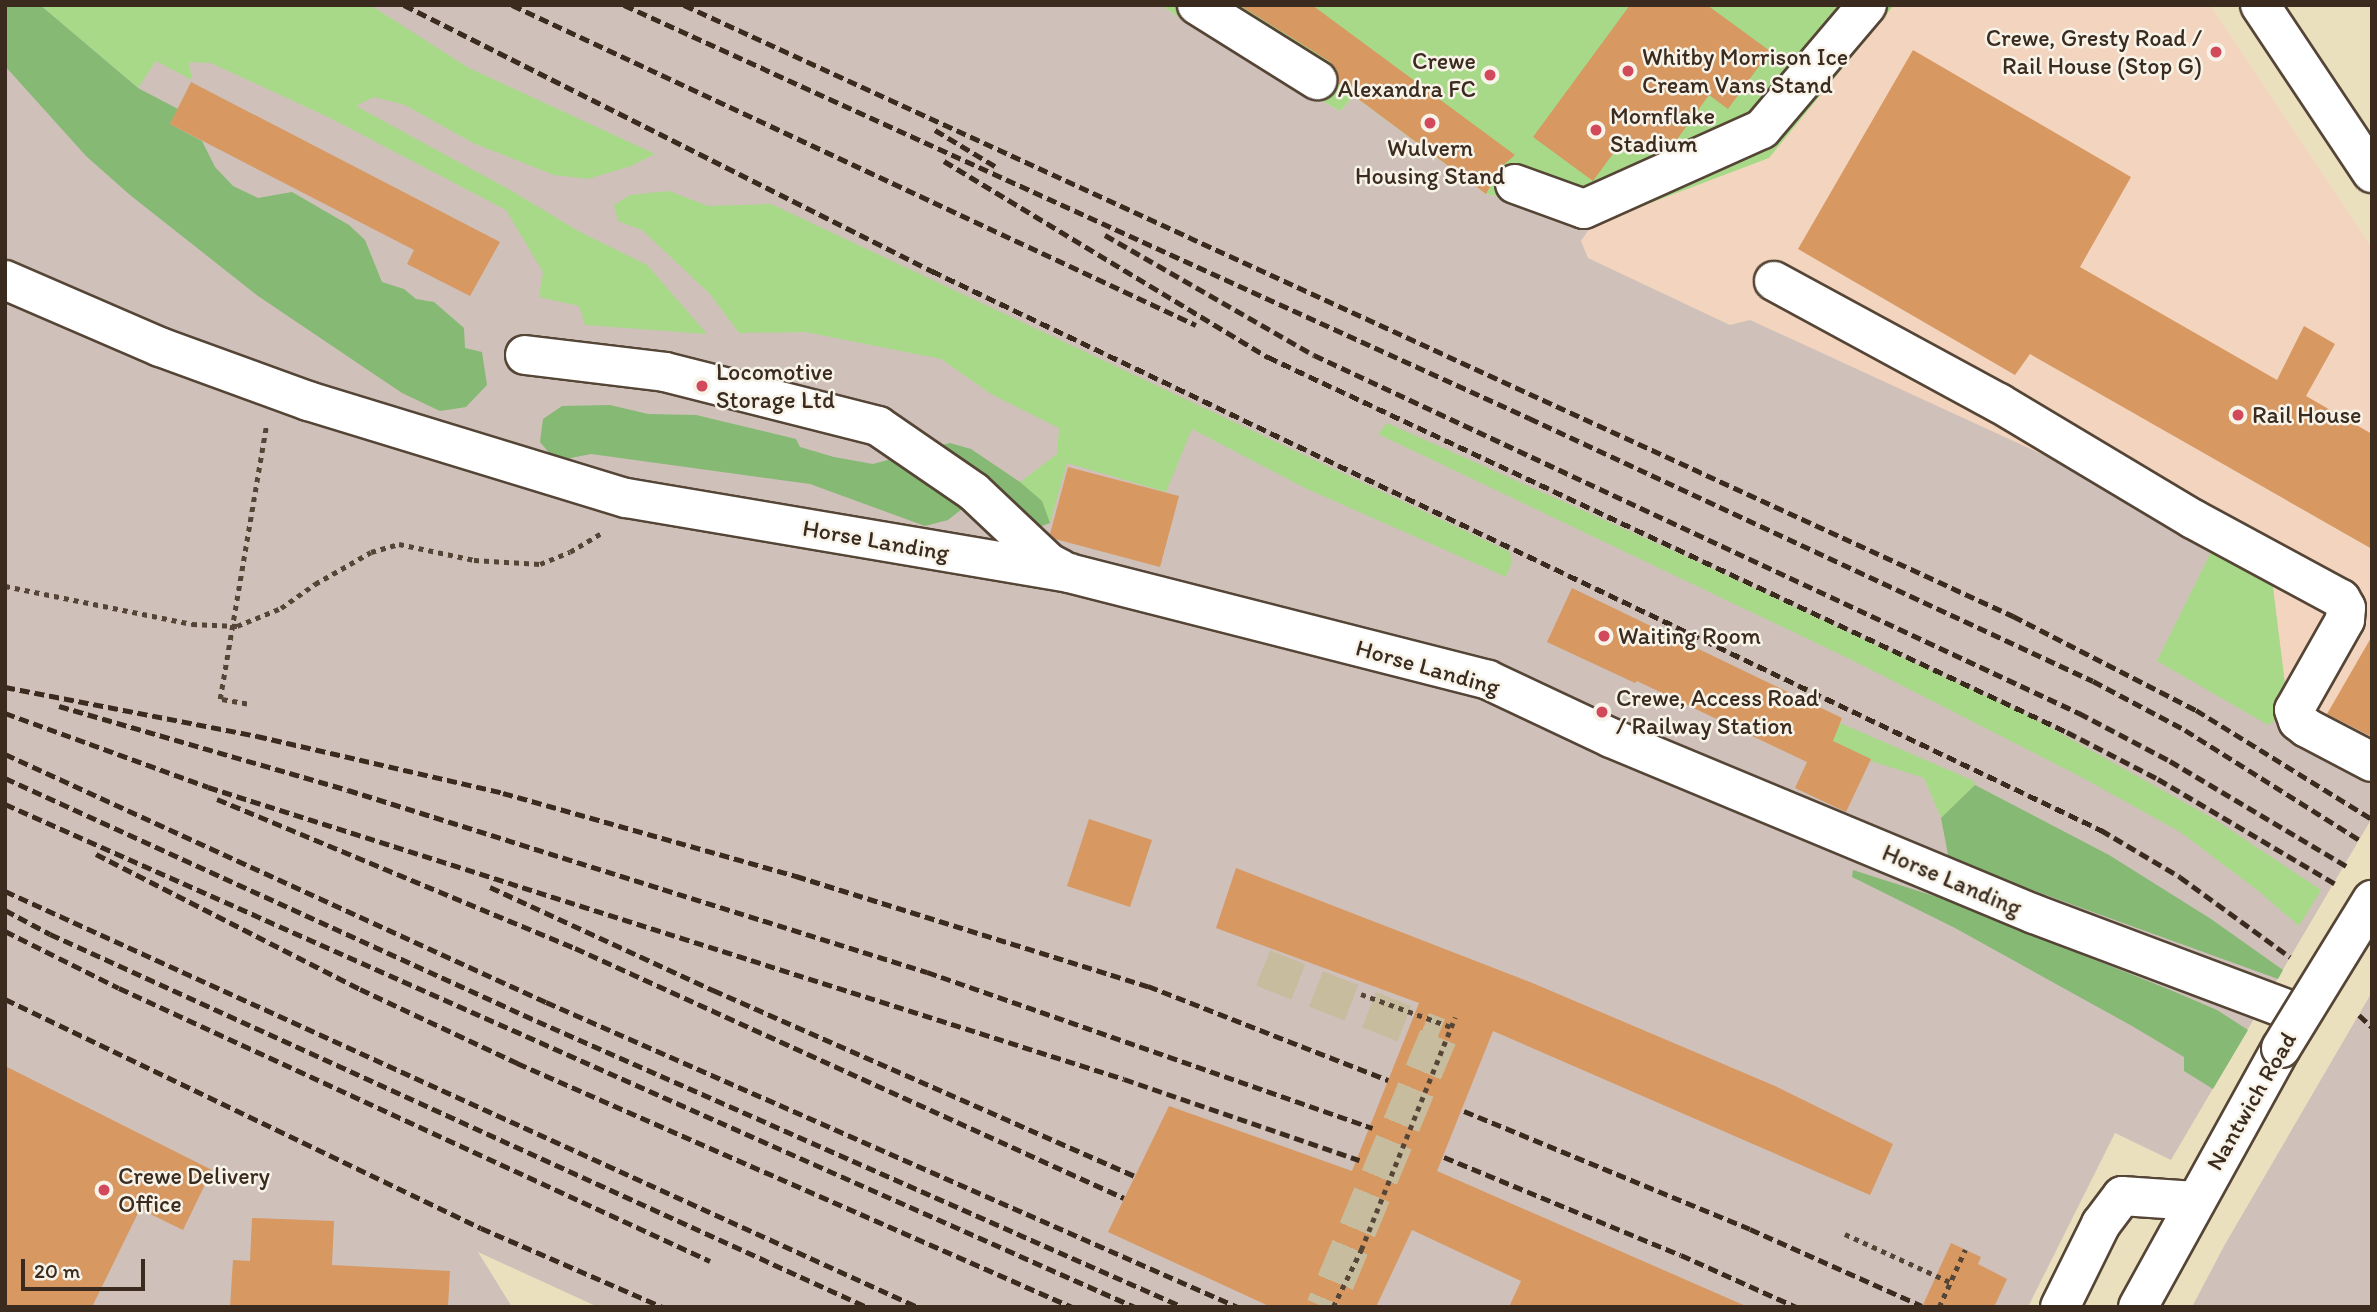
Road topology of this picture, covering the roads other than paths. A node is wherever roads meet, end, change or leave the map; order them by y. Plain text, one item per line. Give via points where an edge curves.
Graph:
1 (1197, 5) edge
2 (1867, 5) edge
3 (2260, 5) edge
4 (1317, 80) dead end
5 (2372, 173) edge
6 (1515, 184) dead end
7 (5, 281) edge
8 (1774, 281) dead end
9 (525, 355) dead end
10 (1069, 573) junction
11 (2372, 762) edge
12 (2372, 900) edge
13 (2300, 1014) junction
14 (2195, 1201) junction
15 (2060, 1307) edge
16 (2138, 1307) edge

1 - 4 main road
2 - 6 main road via 1762,129 1584,209
3 - 5 main road
7 - 10 main road, Horse Landing via 160,347 272,388 609,494
8 - 11 main road via 1999,403 2182,512 2341,599 2345,620 2294,710 2307,728
9 - 10 main road via 665,372 878,426 974,492 1049,563
10 - 13 main road, Horse Landing via 1488,680 1611,738 2034,914
12 - 13 main road, Nantwich Road, bridge
13 - 14 main road, Nantwich Road, bridge
14 - 15 main road via 2122,1196 2101,1224
14 - 16 main road, Nantwich Road

